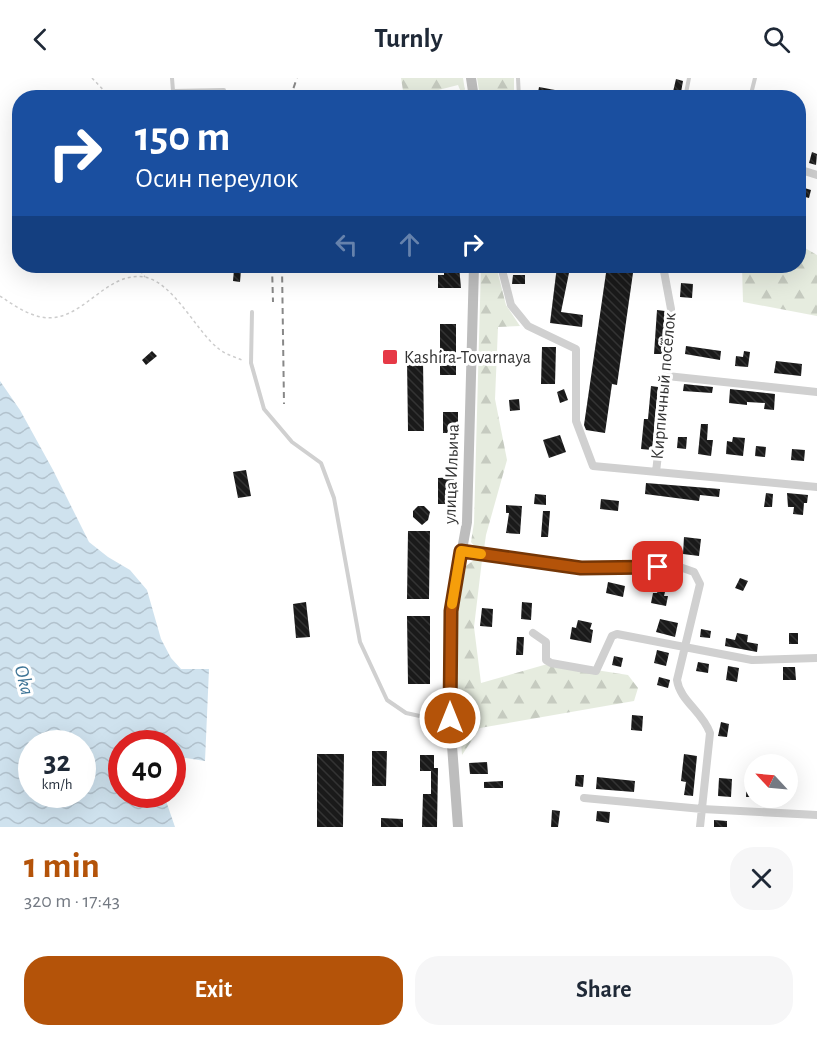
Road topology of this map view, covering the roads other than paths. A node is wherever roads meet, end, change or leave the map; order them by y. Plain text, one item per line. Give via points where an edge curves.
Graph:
1 (474, 273) edge
2 (503, 273) edge
3 (664, 273) edge
4 (252, 312) dead end
5 (667, 376) junction
6 (817, 392) edge
7 (656, 472) junction
8 (817, 487) edge
9 (461, 551) junction
10 (533, 633) dead end
11 (684, 648) junction
12 (817, 658) edge
13 (450, 718) junction
14 (584, 798) dead end
15 (702, 809) junction
16 (817, 815) edge
17 (458, 827) edge
18 (700, 827) edge

1 - 9 street, улица Ильича via 467,522
2 - 7 street via 511,305 528,326 576,349 576,421 593,466
3 - 5 street, Кирпичный посёлок via 671,309
4 - 13 lane via 251,363 264,409 292,442 321,463 334,498 360,642 387,700 406,713
5 - 6 street
5 - 7 street, Кирпичный посёлок
7 - 8 street
9 - 11 street via 581,568 677,566 694,572 700,584
9 - 13 street, улица Ильича via 451,611
10 - 11 street via 546,642 546,660 596,671 612,636 617,634
11 - 12 street via 753,660
11 - 15 street via 676,680 678,690 705,721 710,733
13 - 17 street, улица Ильича
14 - 15 street
15 - 16 street
15 - 18 street

